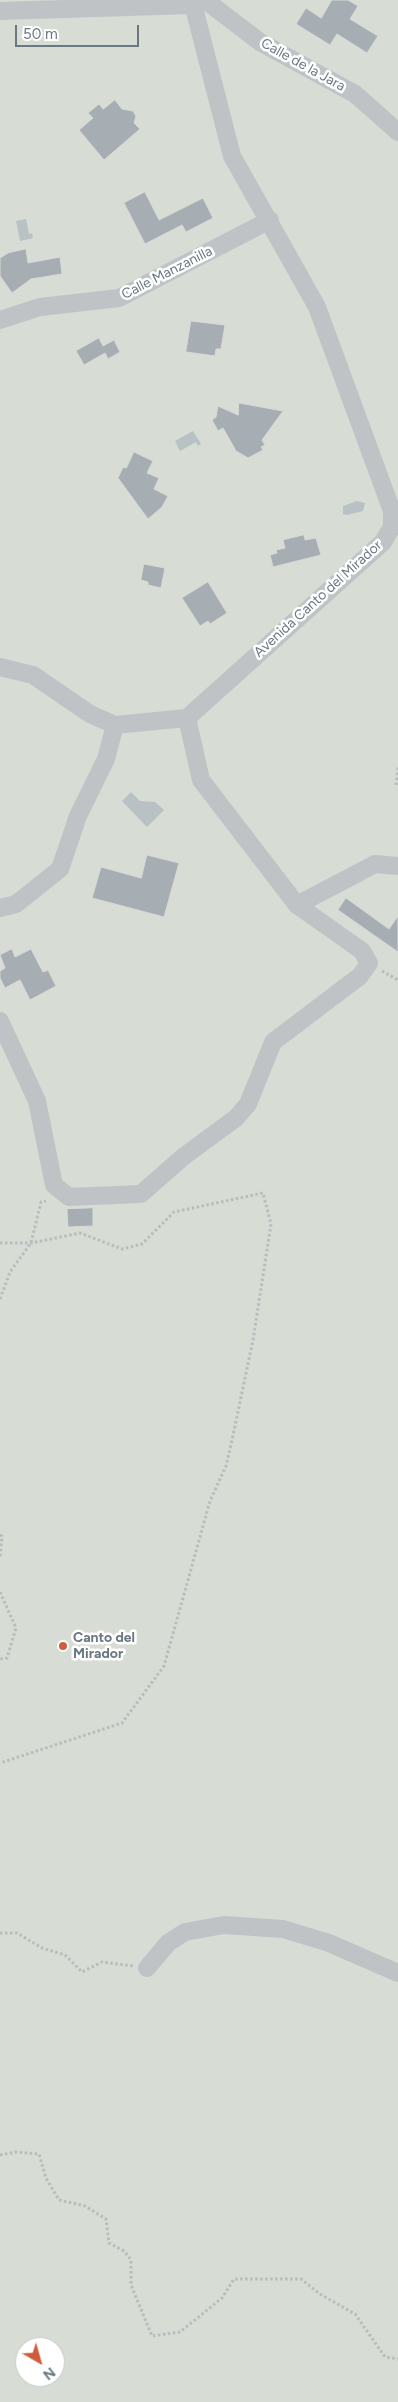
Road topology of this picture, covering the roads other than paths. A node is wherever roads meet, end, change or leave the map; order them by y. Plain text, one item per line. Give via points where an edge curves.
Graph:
1 (196, 2) edge
2 (0, 11) edge
3 (398, 132) edge
4 (270, 220) junction
5 (0, 320) edge
6 (0, 667) edge
7 (187, 718) junction
8 (115, 725) junction
9 (398, 866) edge
10 (297, 905) junction
11 (0, 908) edge
12 (0, 1021) edge
13 (147, 1968) road end
14 (398, 1973) edge

1 - 2 street
1 - 3 street, Calle de la Jara via 260,42 356,94
1 - 4 street, Avenida Canto del Mirador via 232,156
4 - 5 street, Calle Manzanilla via 119,298 40,307
4 - 7 street, Avenida Canto del Mirador via 317,306 392,511 392,527 383,542
6 - 8 street via 32,675 90,714
7 - 8 street
7 - 10 street via 201,780
8 - 11 street via 106,759 78,816 60,869 16,904
9 - 10 street via 375,864
10 - 12 street via 362,951 369,963 360,976 273,1042 248,1104 236,1118 141,1194 69,1196 54,1185 37,1101
13 - 14 street via 168,1943 186,1932 224,1925 283,1929 330,1943

